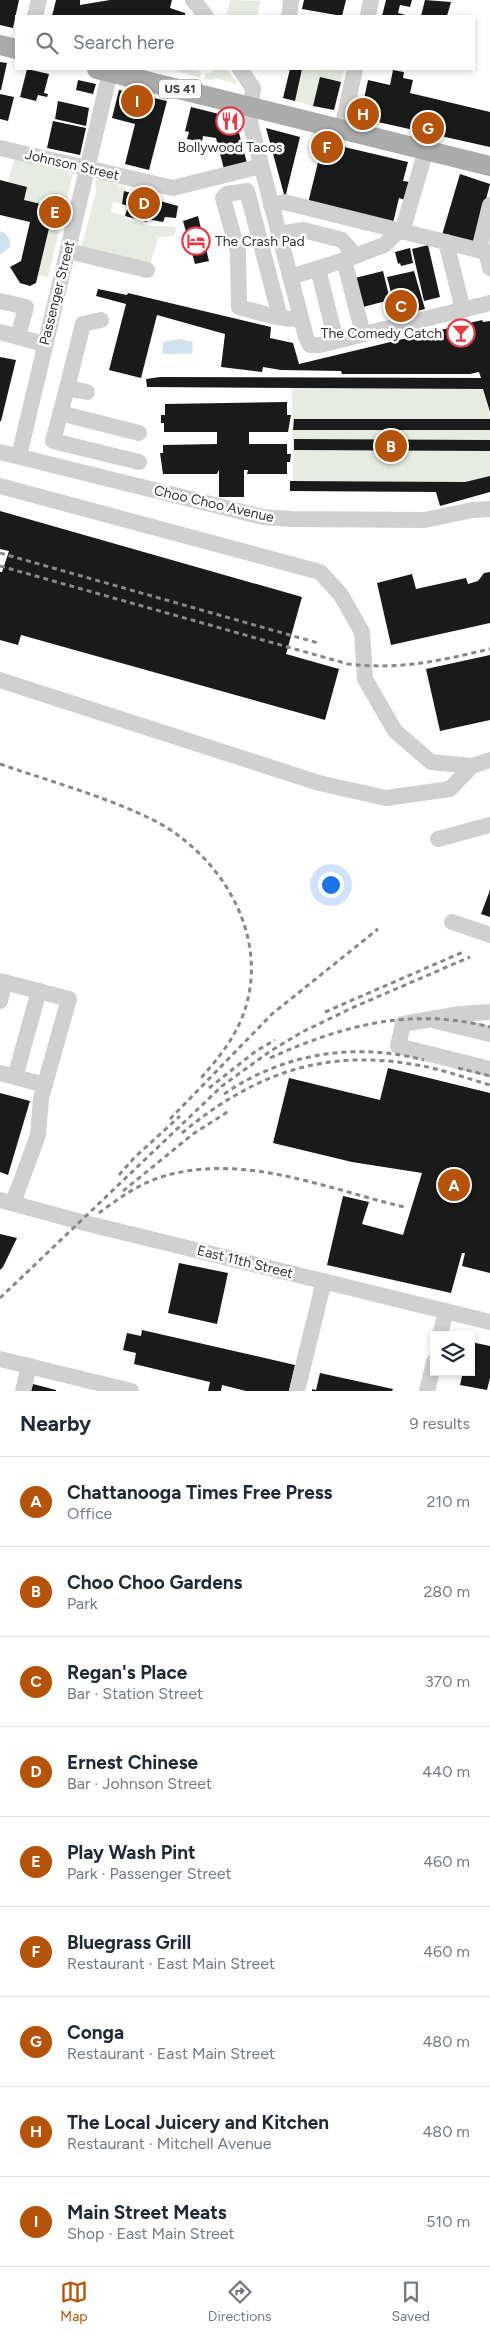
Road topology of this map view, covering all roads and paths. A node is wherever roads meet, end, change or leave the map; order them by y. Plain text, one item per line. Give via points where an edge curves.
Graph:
1 (39, 0) edge
2 (194, 0) edge
3 (212, 0) edge
4 (291, 0) edge
5 (371, 0) edge
6 (35, 15) edge
7 (206, 15) edge
8 (207, 15) edge
9 (289, 15) edge
10 (368, 15) edge
11 (0, 45) edge
12 (15, 49) edge
13 (104, 70) edge
14 (241, 70) edge
15 (356, 70) edge
16 (250, 105) junction
17 (342, 129) junction
18 (0, 148) edge
19 (426, 150) junction
20 (261, 166) junction
21 (490, 166) edge
22 (88, 168) junction
23 (271, 205) junction
24 (489, 210) edge
25 (400, 232) junction
26 (279, 234) junction
27 (446, 242) junction
28 (479, 250) junction
29 (68, 251) junction
30 (350, 258) junction
31 (490, 268) edge
32 (318, 269) junction
33 (147, 270) dead end
34 (290, 277) junction
35 (0, 301) edge
36 (490, 303) edge
37 (463, 310) junction
38 (280, 317) junction
39 (301, 318) junction
40 (101, 320) dead end
41 (0, 332) edge
42 (363, 334) junction
43 (18, 337) junction
44 (336, 341) junction
45 (44, 344) junction
46 (67, 388) junction
47 (87, 392) dead end
48 (60, 414) junction
49 (139, 433) dead end
50 (0, 452) edge
51 (19, 456) junction
52 (139, 462) dead end
53 (0, 486) edge
54 (490, 499) edge
55 (490, 509) edge
56 (472, 510) junction
57 (0, 680) edge
58 (490, 760) edge
59 (472, 766) junction
60 (490, 826) edge
61 (438, 840) dead end
62 (452, 922) dead end
63 (490, 936) edge
64 (2, 981) edge
65 (39, 991) junction
66 (0, 1001) edge
67 (490, 1012) edge
68 (428, 1019) junction
69 (490, 1034) edge
70 (490, 1069) edge
71 (8, 1075) edge
72 (45, 1085) junction
73 (7, 1201) edge
74 (324, 1281) junction
75 (446, 1311) junction
76 (490, 1322) edge
77 (441, 1331) edge
78 (0, 1359) edge
79 (29, 1366) junction
80 (431, 1376) edge
81 (23, 1391) edge
82 (131, 1391) edge
83 (297, 1391) edge
84 (427, 1391) edge

1 - 6 street
2 - 7 street
3 - 8 street
4 - 9 street
5 - 10 street
11 - 12 main road
13 - 16 main road, US 41
13 - 22 street, Passenger Street
14 - 16 street via 253,88
15 - 17 street
16 - 17 main road, US 41
16 - 20 street
17 - 19 main road, US 41
18 - 22 street, Johnson Street
19 - 21 main road, US 41
19 - 25 street
20 - 22 street, Johnson Street via 173,188
20 - 23 street
22 - 29 street, Passenger Street
23 - 25 street via 284,202
23 - 26 street
24 - 28 street
25 - 27 street
25 - 30 street via 384,245
26 - 30 street via 303,230 342,240
26 - 34 street
27 - 28 street
27 - 37 street
28 - 31 street via 486,252
29 - 33 street
29 - 45 street, Passenger Street
30 - 32 street
30 - 42 street
32 - 34 street
32 - 44 street
34 - 39 street
35 - 43 street via 26,307
36 - 37 street
37 - 42 street
38 - 38 street via 247,191 227,194 223,198 238,252 239,307
38 - 39 street
39 - 44 street via 310,345
40 - 46 street via 83,324
41 - 43 street
42 - 44 street
43 - 45 street
45 - 51 street, Passenger Street
46 - 47 street
46 - 48 street
48 - 49 street
48 - 52 street via 53,441
50 - 51 street, Choo Choo Avenue
51 - 56 street, Choo Choo Avenue via 263,517 425,520
53 - 59 street via 320,572 341,595 362,632 365,679 394,730 432,762
54 - 56 street, Choo Choo Avenue via 476,502
55 - 56 street, Choo Choo Avenue
57 - 59 street via 319,784 386,798 450,789
58 - 59 street
60 - 61 street
62 - 63 street
64 - 65 street
64 - 66 street
65 - 71 street
65 - 72 street via 69,999
67 - 68 street
68 - 69 street
68 - 70 street via 402,1024 398,1046
71 - 72 street
72 - 73 street via 38,1135
73 - 74 street, East 11th Street
74 - 75 street, East 11th Street
74 - 83 street
75 - 76 street, East 11th Street
75 - 77 street
78 - 79 street
79 - 81 street
79 - 82 street
80 - 84 street

